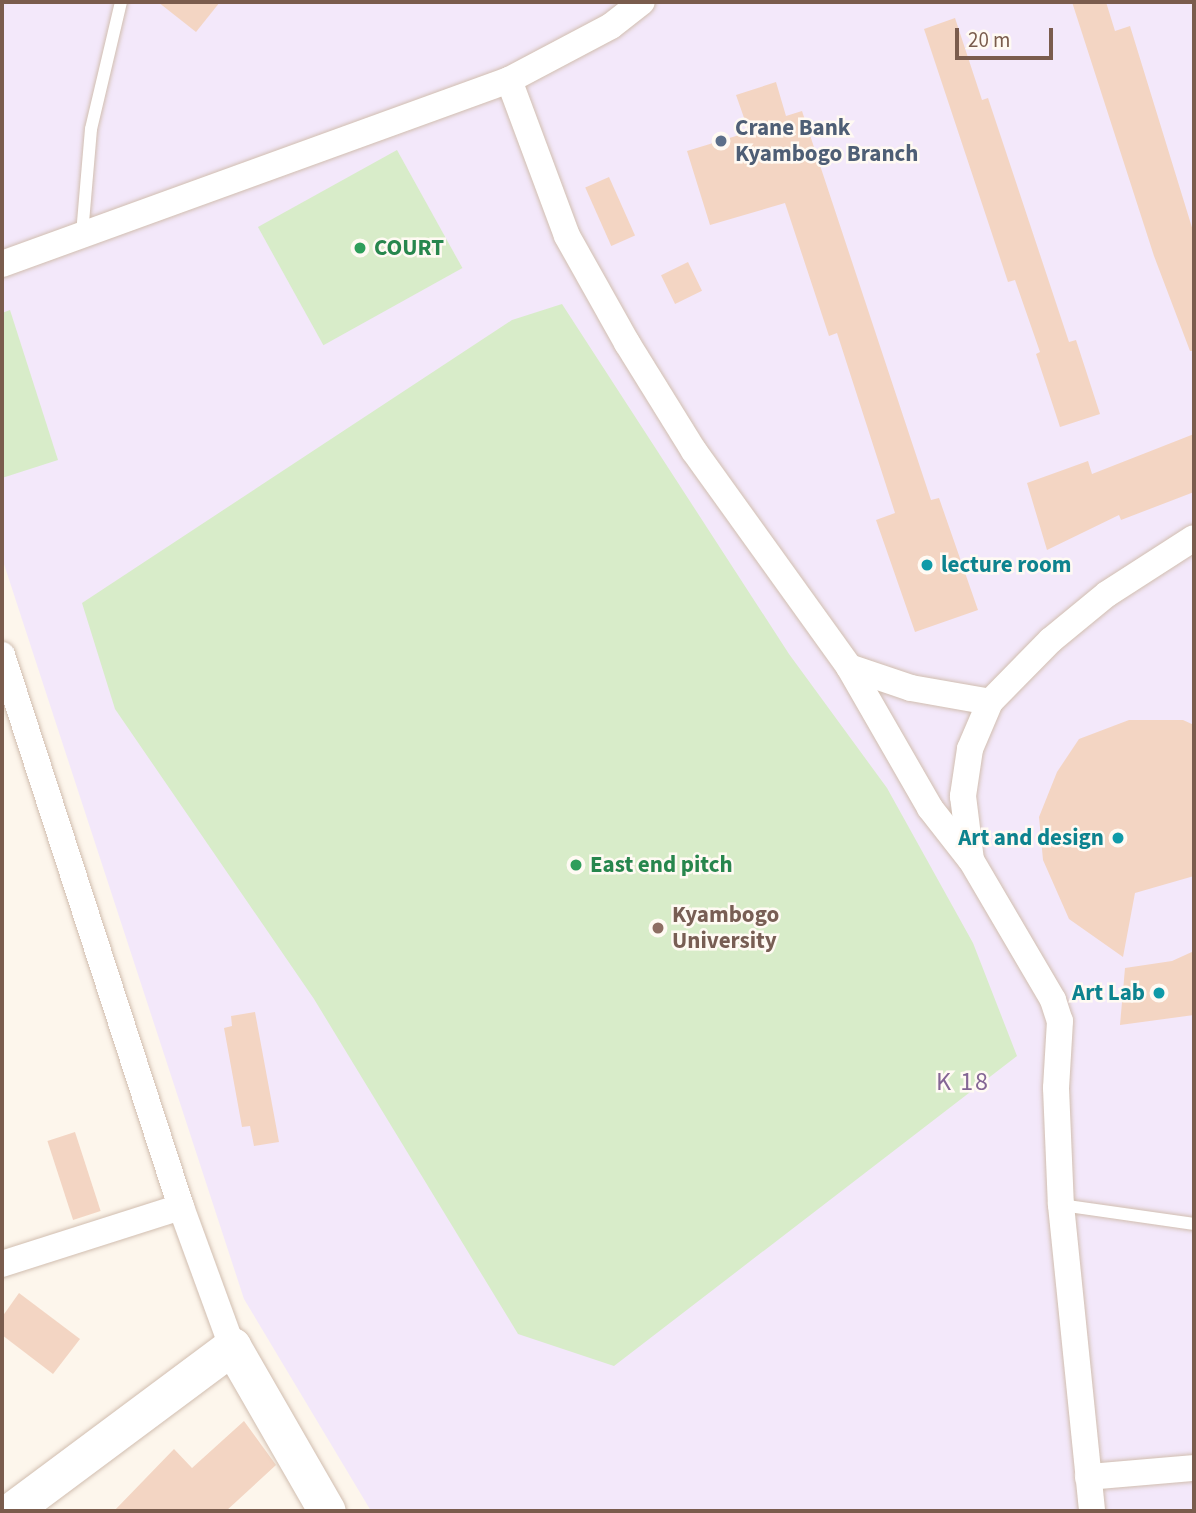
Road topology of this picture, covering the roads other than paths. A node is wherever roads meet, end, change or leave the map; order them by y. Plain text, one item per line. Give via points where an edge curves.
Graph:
1 (121, 2) edge
2 (642, 2) edge
3 (509, 80) junction
4 (82, 234) junction
5 (2, 264) edge
6 (1194, 538) edge
7 (2, 655) edge
8 (849, 667) junction
9 (990, 702) junction
10 (971, 860) junction
11 (1061, 1205) junction
12 (181, 1207) junction
13 (1194, 1224) edge
14 (2, 1264) edge
15 (232, 1346) junction
16 (1194, 1468) edge
17 (1088, 1477) junction
18 (12, 1511) edge
19 (327, 1511) edge
20 (1092, 1511) edge

1 - 4 lane via 91,129
2 - 3 street via 611,26
3 - 4 street
3 - 8 street via 567,236 627,343 694,451
4 - 5 street
6 - 9 street via 1107,594 1051,640
7 - 12 street
8 - 9 street via 911,688
8 - 10 street via 930,808
9 - 10 street via 970,749 963,796
10 - 11 street via 1053,1000 1060,1021 1056,1088
11 - 13 lane
11 - 17 street
12 - 14 street
12 - 15 street
15 - 18 street
15 - 19 street
16 - 17 street
17 - 20 street

